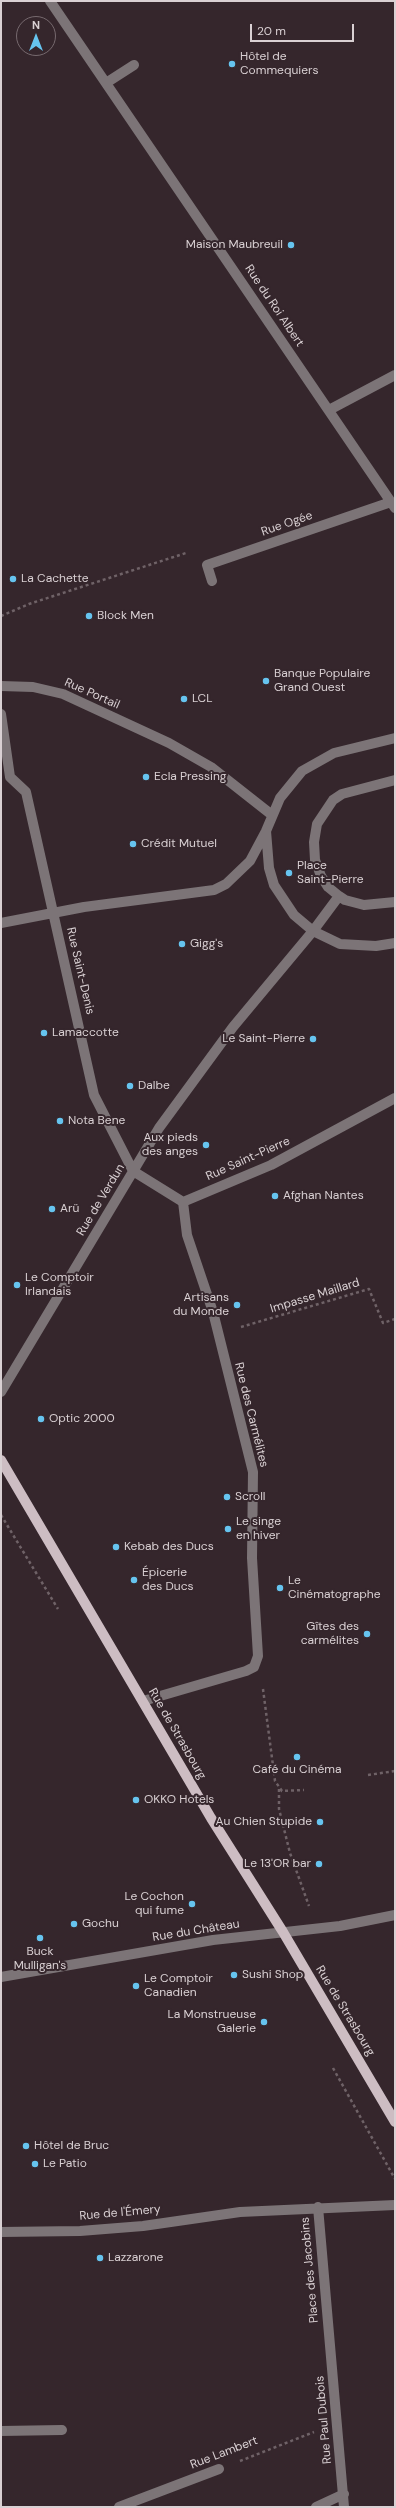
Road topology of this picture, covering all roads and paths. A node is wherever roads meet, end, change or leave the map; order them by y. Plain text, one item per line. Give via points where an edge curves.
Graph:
1 (50, 1) edge
2 (134, 65) dead end
3 (106, 83) junction
4 (395, 375) edge
5 (329, 410) junction
6 (393, 505) edge
7 (212, 581) dead end
8 (1, 686) edge
9 (1, 714) edge
10 (395, 738) edge
11 (5, 777) edge
12 (395, 780) edge
13 (272, 814) junction
14 (266, 831) junction
15 (339, 896) junction
16 (395, 902) edge
17 (54, 913) junction
18 (1, 923) edge
19 (313, 931) junction
20 (395, 943) edge
21 (395, 1098) edge
22 (133, 1171) junction
23 (184, 1202) junction
24 (395, 1319) edge
25 (218, 1334) junction
26 (1, 1392) edge
27 (1, 1460) edge
28 (256, 1664) junction
29 (143, 1700) junction
30 (395, 1771) edge
31 (368, 1775) dead end
32 (279, 1789) junction
33 (304, 1790) dead end
34 (395, 1915) edge
35 (316, 1929) junction
36 (283, 1932) junction
37 (1, 1977) edge
38 (329, 2060) dead end
39 (395, 2122) edge
40 (395, 2178) edge
41 (395, 2205) edge
42 (318, 2207) junction
43 (240, 2212) joint
44 (1, 2232) edge
45 (328, 2331) joint
46 (338, 2423) junction
47 (62, 2430) dead end
48 (1, 2431) edge
49 (219, 2469) joint
50 (344, 2494) junction
51 (119, 2507) edge
52 (316, 2507) edge
53 (344, 2507) edge

1 - 3 street, Rue du Roi Albert
2 - 3 street
3 - 5 street, Rue du Roi Albert
4 - 5 street
5 - 6 street, Rue du Roi Albert
6 - 7 street, Rue Ogée via 207,565
8 - 13 street, Rue Portail via 33,687 63,694 169,743 211,767
9 - 11 street
10 - 13 street via 334,753 317,760 290,783
11 - 17 street, Rue Saint-Denis via 26,792
12 - 15 street via 342,794 333,800 317,824 315,860 328,887
13 - 14 street
14 - 17 street via 250,861 226,884 214,890
14 - 19 street via 269,868 274,885 294,915
15 - 16 street via 364,905
15 - 19 street
17 - 18 street
17 - 22 street, Rue Saint-Denis via 94,1094
19 - 20 street via 340,944 352,946
19 - 22 street, Rue de Verdun via 233,1027 159,1128
21 - 23 street, Rue Saint-Pierre via 271,1165
22 - 23 street
22 - 26 street, Rue de Verdun
23 - 25 street, Rue des Carmélites via 187,1235
24 - 25 path, Impasse Maillard via 383,1323 369,1289
25 - 28 street, Rue des Carmélites via 253,1472 252,1558 258,1650
27 - 29 main road, Rue de Strasbourg
28 - 29 street via 246,1671
28 - 32 path via 262,1680 274,1781
29 - 36 main road, Rue de Strasbourg via 211,1818
30 - 31 path
32 - 33 path via 286,1792
32 - 35 path via 279,1809 290,1853
34 - 35 street, Rue du Château
35 - 36 street, Rue du Château
36 - 37 street, Rue du Château via 212,1940
36 - 39 main road, Rue de Strasbourg
38 - 40 path
41 - 42 street, Place des Jacobins
42 - 43 street, Place des Jacobins
42 - 45 street, Place des Jacobins
43 - 44 street, Rue de l'Émery via 143,2226
45 - 46 street, Rue Paul Dubois
46 - 49 path, Rue Lambert
46 - 50 street, Rue Paul Dubois
47 - 48 street
49 - 51 street, Rue Lambert
50 - 52 street
50 - 53 street, Rue Paul Dubois

